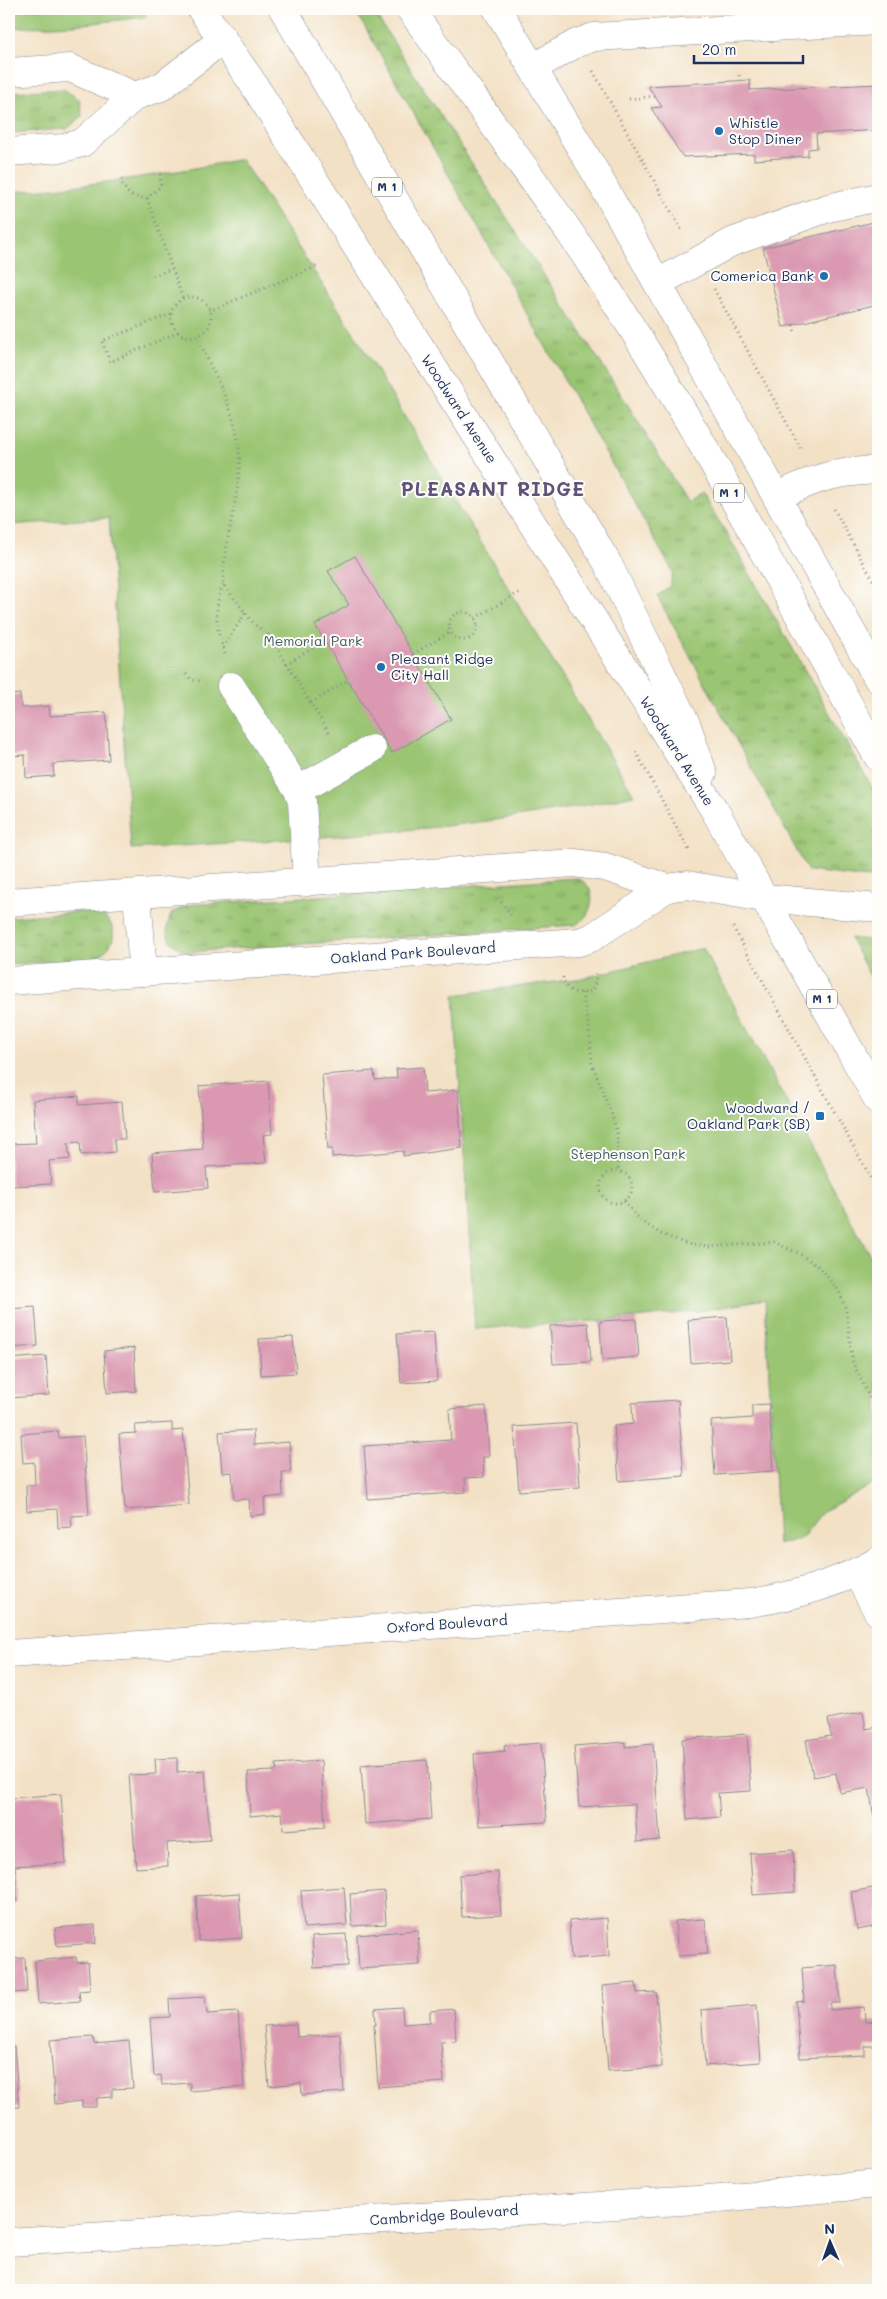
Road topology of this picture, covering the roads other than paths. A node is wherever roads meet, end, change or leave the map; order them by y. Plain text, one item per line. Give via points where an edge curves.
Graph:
1 (201, 9) edge
2 (283, 9) edge
3 (410, 9) edge
4 (497, 9) edge
5 (767, 18) edge
6 (878, 21) edge
7 (223, 40) junction
8 (534, 67) junction
9 (9, 72) edge
10 (136, 96) junction
11 (9, 152) edge
12 (878, 197) edge
13 (658, 284) junction
14 (878, 470) edge
15 (778, 496) junction
16 (878, 679) edge
17 (218, 684) road end
18 (372, 749) dead end
19 (878, 757) edge
20 (298, 790) junction
21 (715, 811) junction
22 (307, 882) junction
23 (667, 888) junction
24 (137, 894) junction
25 (764, 898) junction
26 (9, 902) edge
27 (878, 908) edge
28 (143, 972) junction
29 (9, 981) edge
30 (878, 1100) edge
31 (868, 1567) edge
32 (878, 1612) edge
33 (9, 1654) edge
34 (878, 2184) edge
35 (9, 2242) edge

1 - 7 street, Woodward Avenue
2 - 21 street, Woodward Avenue / M 1 via 608,564 687,726
3 - 19 street, M 1 via 570,234 644,349
4 - 8 street
5 - 6 street
5 - 8 street via 594,37
7 - 10 street via 161,88
7 - 21 street, Woodward Avenue
8 - 13 street
9 - 10 street via 70,68
10 - 11 street via 82,143 63,148
12 - 13 street via 828,208 732,242
13 - 15 street
14 - 15 street via 833,473
15 - 16 street
17 - 20 street
18 - 20 street
20 - 22 street via 302,802
21 - 25 street, Woodward Avenue
22 - 23 street, Oakland Park Boulevard via 574,863 605,867
22 - 24 street, Oakland Park Boulevard
23 - 25 street, Oakland Park Boulevard via 687,885
23 - 28 street, Oakland Park Boulevard via 591,938 579,942
24 - 26 street, Oakland Park Boulevard
24 - 28 street
25 - 27 street, Oakland Park Boulevard
25 - 30 street, Woodward Avenue / M 1
28 - 29 street, Oakland Park Boulevard
31 - 32 street
31 - 33 street, Oxford Boulevard via 819,1588 782,1598 715,1607
34 - 35 street, Cambridge Boulevard via 697,2200

